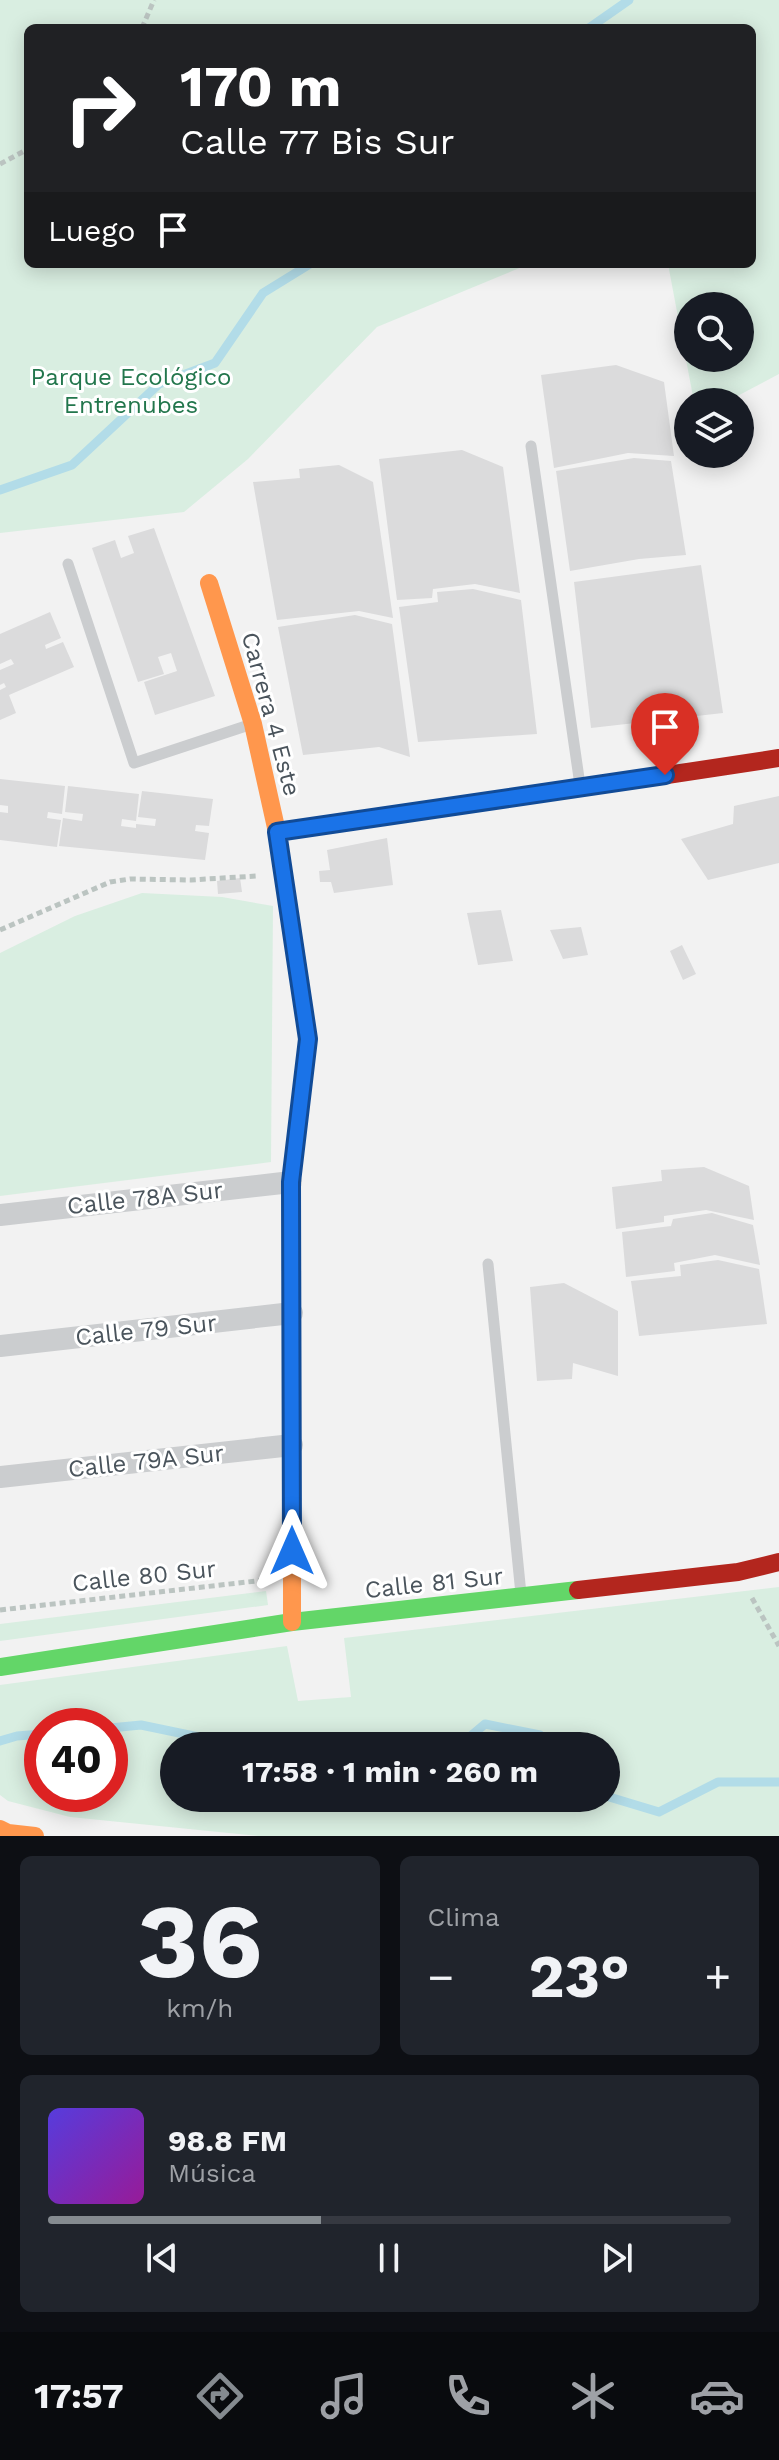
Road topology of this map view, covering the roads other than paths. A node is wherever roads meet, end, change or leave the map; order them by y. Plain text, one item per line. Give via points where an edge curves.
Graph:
1 (531, 446) dead end
2 (68, 564) dead end
3 (209, 583) dead end
4 (253, 724) junction
5 (779, 758) edge
6 (580, 788) junction
7 (277, 832) junction
8 (291, 1182) junction
9 (0, 1215) edge
10 (488, 1264) dead end
11 (292, 1313) junction
12 (0, 1346) edge
13 (292, 1445) junction
14 (0, 1477) edge
15 (779, 1562) edge
16 (521, 1597) junction
17 (292, 1622) junction
18 (0, 1667) edge
19 (5, 1833) edge
20 (35, 1836) edge

1 - 6 lane
2 - 4 lane via 134,763
3 - 4 street, Carrera 4 Este
4 - 7 street, Carrera 4 Este
5 - 6 street
6 - 7 street
7 - 8 street, Carrera 4 Este via 308,1039
8 - 9 street, Calle 78A Sur
8 - 11 street, Carrera 4 Este
10 - 16 lane
11 - 12 street, Calle 79 Sur
11 - 13 street, Carrera 4 Este
13 - 14 street, Calle 79A Sur
13 - 17 street, Carrera 4 Este
15 - 16 street, Calle 81 Sur via 738,1572
16 - 17 street, Calle 81 Sur
17 - 18 street, Calle 81 Sur
19 - 20 street

